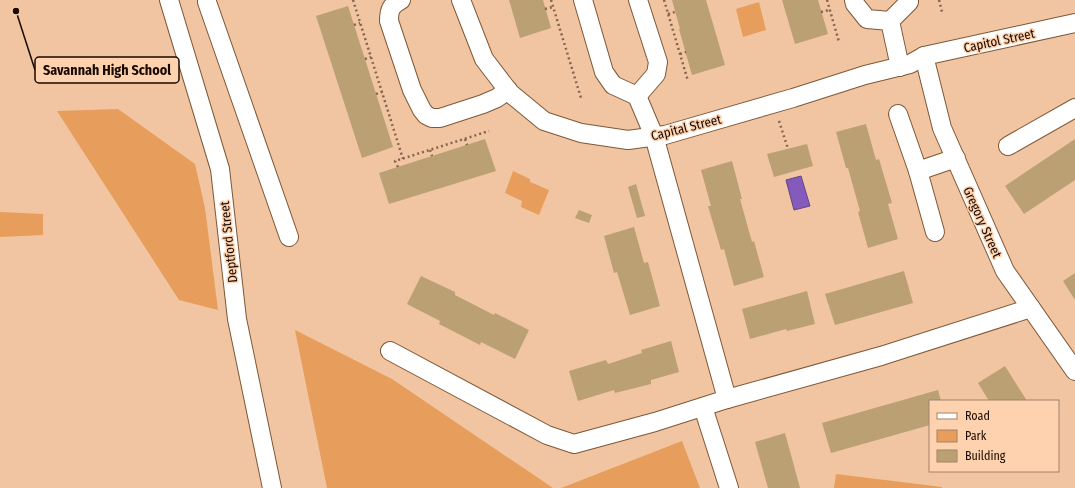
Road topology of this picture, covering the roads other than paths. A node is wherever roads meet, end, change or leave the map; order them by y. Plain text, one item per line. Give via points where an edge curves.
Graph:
1 (170, 0) edge
2 (207, 0) edge
3 (401, 0) edge
4 (460, 0) edge
5 (583, 0) edge
6 (638, 0) edge
7 (854, 0) edge
8 (909, 0) edge
9 (890, 21) junction
10 (1075, 24) edge
11 (924, 56) junction
12 (900, 67) junction
13 (508, 90) junction
14 (637, 96) junction
15 (1075, 108) edge
16 (898, 114) dead end
17 (654, 136) junction
18 (1008, 146) dead end
19 (956, 158) junction
20 (918, 171) junction
21 (935, 232) dead end
22 (288, 237) dead end
23 (1031, 308) junction
24 (390, 351) dead end
25 (1075, 371) edge
26 (727, 399) junction
27 (703, 407) junction
28 (272, 488) edge
29 (729, 488) edge

1 - 28 street, Deptford Street via 220,169 236,319
2 - 22 street
3 - 13 street via 389,12 389,21 412,90 426,115 440,118 483,104
4 - 13 street, Capital Street via 484,59
5 - 14 street via 604,72 613,85
6 - 14 street via 658,62 656,74
7 - 9 street via 867,19
8 - 9 street
9 - 12 street
10 - 11 street, Capitol Street
11 - 12 street, Capital Street
11 - 19 street, Gregory Street via 942,128
12 - 17 street, Capital Street via 865,75 665,135
13 - 17 street, Capital Street via 544,121 581,133 628,140
14 - 17 street
15 - 18 street
16 - 20 street
17 - 26 street
19 - 20 street
19 - 23 street, Gregory Street via 1005,271
20 - 21 street
23 - 25 street, Gregory Street
23 - 26 street via 881,356
24 - 27 street via 547,435 574,444
26 - 27 street
27 - 29 street

